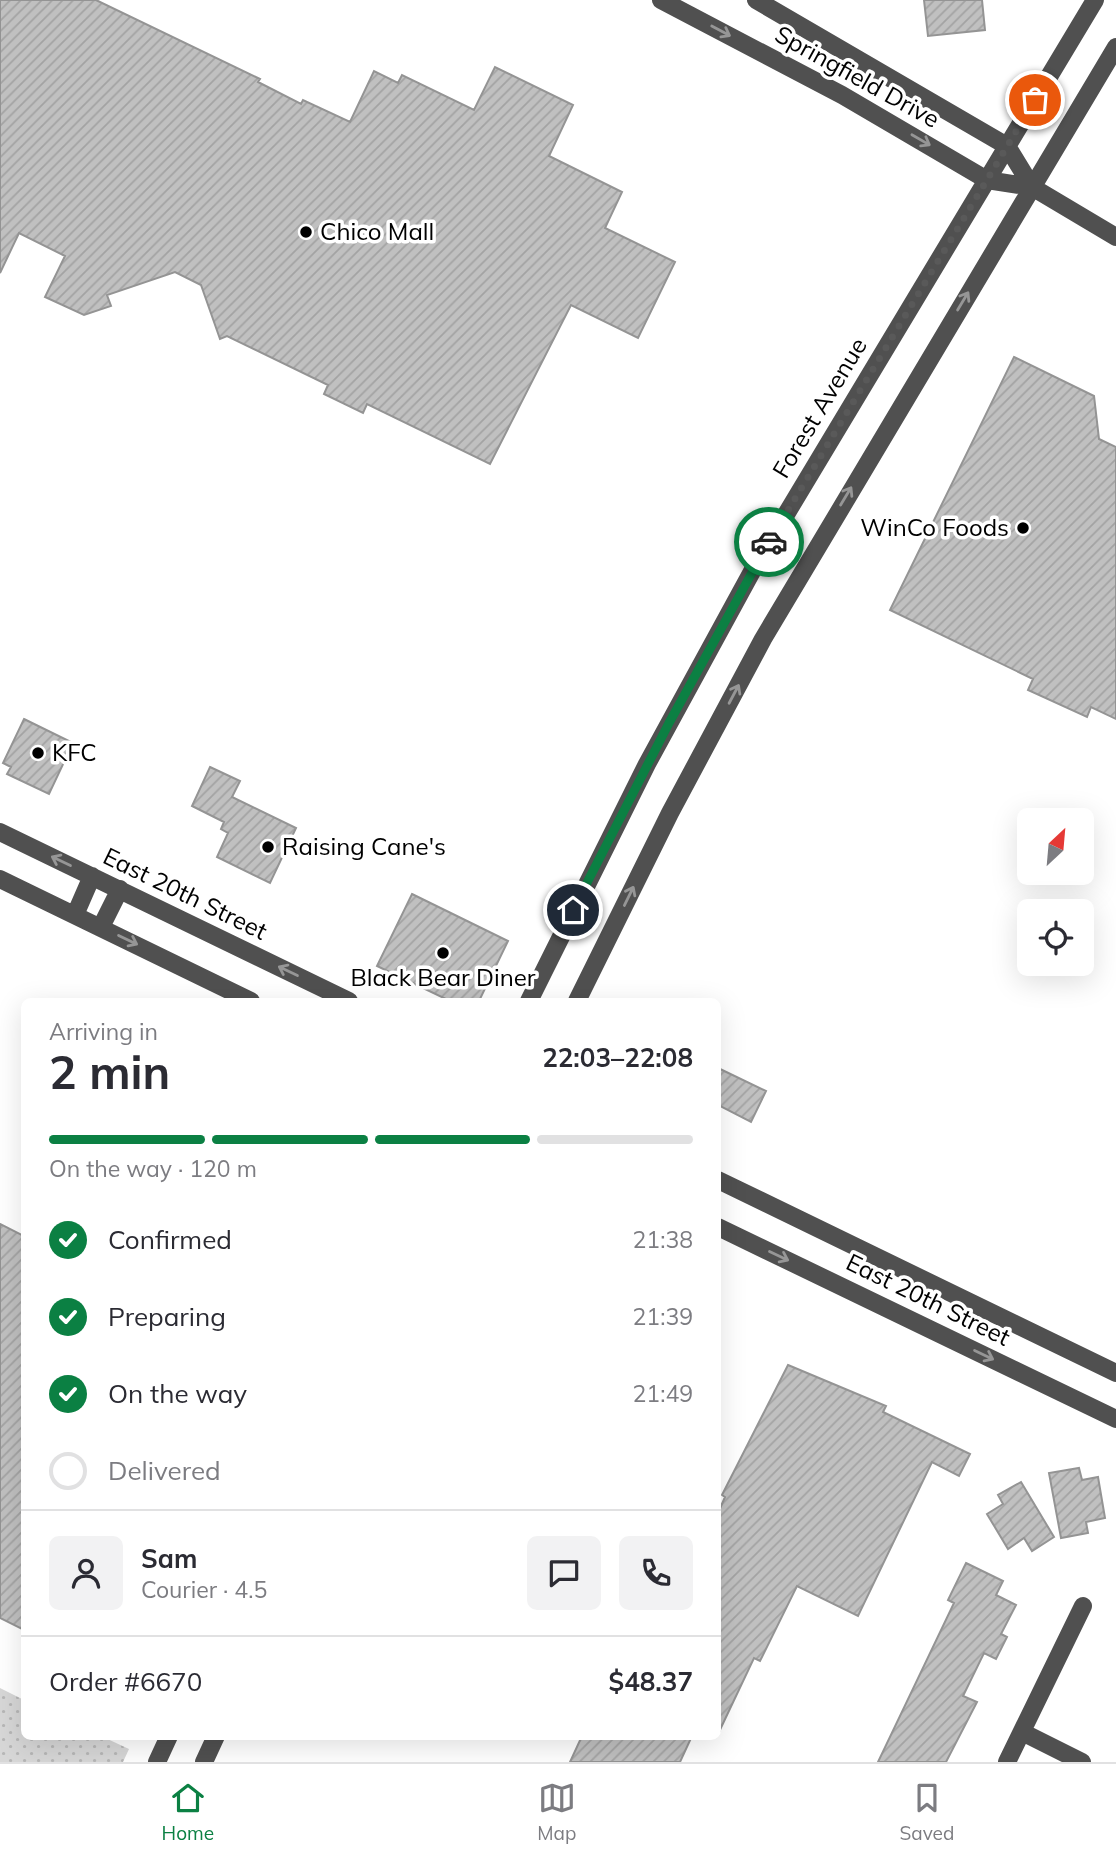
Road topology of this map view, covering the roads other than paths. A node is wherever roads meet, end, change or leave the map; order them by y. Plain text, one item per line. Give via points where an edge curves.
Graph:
1 (661, 0) edge
2 (755, 0) edge
3 (1095, 0) edge
4 (1116, 47) edge
5 (1007, 146) junction
6 (987, 180) junction
7 (1032, 187) junction
8 (1116, 237) edge
9 (0, 832) edge
10 (92, 876) junction
11 (0, 880) edge
12 (120, 889) junction
13 (75, 915) junction
14 (101, 927) junction
15 (245, 998) edge
16 (343, 998) edge
17 (530, 998) edge
18 (578, 998) edge
19 (721, 1181) edge
20 (721, 1228) edge
21 (1116, 1373) edge
22 (1116, 1419) edge
23 (1083, 1606) dead end
24 (1022, 1732) junction
25 (167, 1740) edge
26 (214, 1740) edge
27 (156, 1762) edge
28 (204, 1762) edge
29 (1007, 1762) edge
30 (1083, 1762) edge

1 -> 6 street, Springfield Drive via 842,95
2 - 5 street, Springfield Drive
3 - 5 street, Forest Avenue
4 - 7 street
5 - 6 street, Forest Avenue
5 - 7 street, Springfield Drive
6 - 7 street, Springfield Drive
6 - 17 street, Forest Avenue via 725,618
7 - 8 street, Springfield Drive
18 -> 7 street via 763,639
10 -> 9 street, East 20th Street
10 - 12 street, East 20th Street
10 - 13 street
11 - 13 street
12 - 14 street
16 -> 12 street, East 20th Street
13 - 14 street
14 -> 15 street
19 - 21 street, East 20th Street
20 -> 22 street, East 20th Street
23 - 24 street
24 - 29 street
24 - 30 street
25 - 27 street
26 - 28 street

